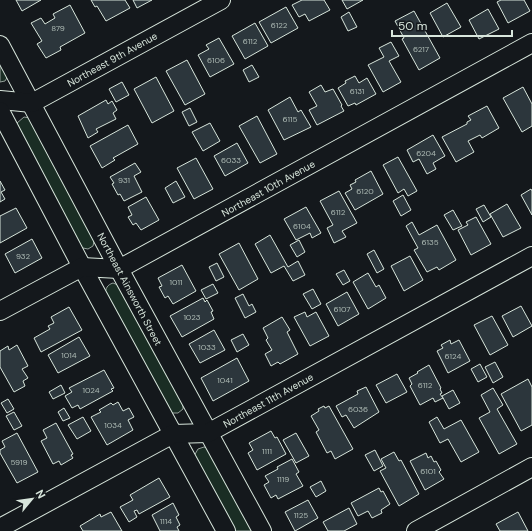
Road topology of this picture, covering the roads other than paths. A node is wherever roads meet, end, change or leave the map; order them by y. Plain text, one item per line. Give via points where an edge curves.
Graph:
1 (221, 0) edge
2 (532, 43) edge
3 (0, 45) edge
4 (0, 100) edge
5 (32, 104) junction
6 (0, 111) edge
7 (532, 256) edge
8 (82, 267) junction
9 (119, 269) junction
10 (0, 312) edge
11 (208, 433) junction
12 (173, 434) junction
13 (532, 467) edge
14 (0, 528) edge
15 (226, 531) edge
16 (262, 531) edge
17 (416, 531) edge

1 - 5 street, Northeast 9th Avenue
2 - 9 street, Northeast 10th Avenue
3 - 5 street, Northeast Ainsworth Street
4 - 5 street
5 - 9 street, Northeast Ainsworth Street
6 - 8 street
7 - 11 street, Northeast 11th Avenue
8 - 9 street
8 - 10 street
8 - 12 street
9 - 11 street, Northeast Ainsworth Street
11 - 12 street, Northeast 11th Avenue
11 - 16 street, Northeast Ainsworth Street
12 - 14 street, Northeast 11th Avenue
12 - 15 street
13 - 17 street

